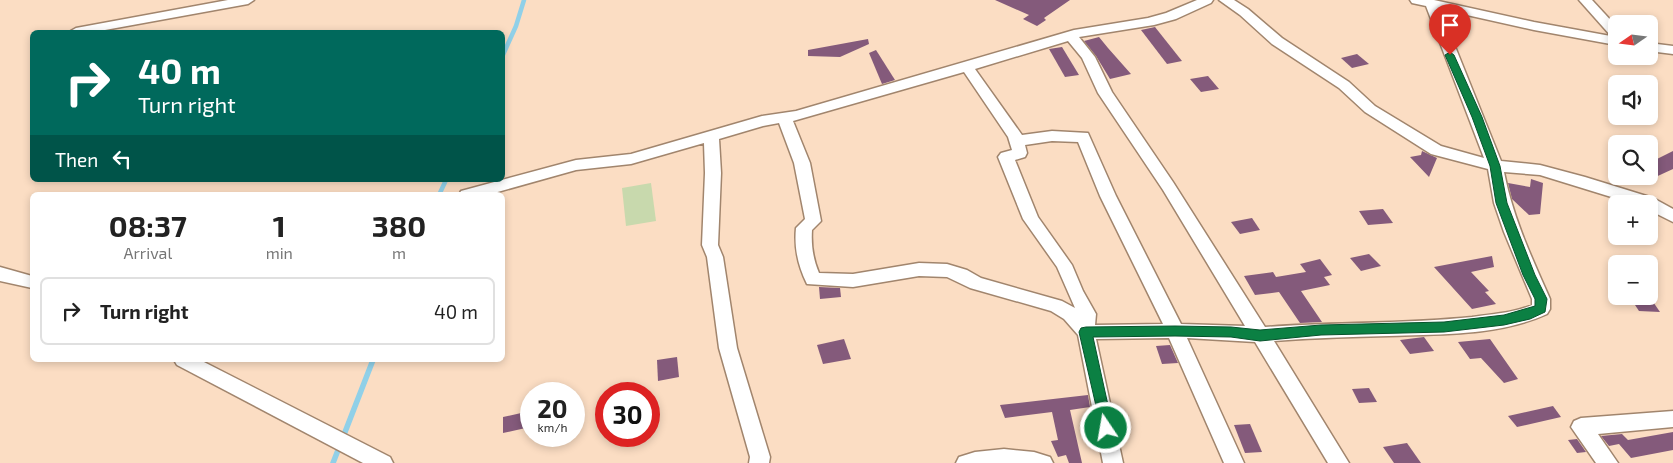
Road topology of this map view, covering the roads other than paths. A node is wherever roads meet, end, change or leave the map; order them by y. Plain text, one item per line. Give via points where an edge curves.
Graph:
1 (248, 0) edge
2 (1207, 0) edge
3 (1225, 0) edge
4 (1416, 0) edge
5 (1585, 0) edge
6 (1431, 3) junction
7 (1608, 24) edge
8 (87, 30) edge
9 (1071, 36) junction
10 (1608, 40) edge
11 (1658, 48) edge
12 (1673, 50) edge
13 (967, 67) junction
14 (784, 118) junction
15 (711, 136) junction
16 (1016, 141) junction
17 (1495, 166) junction
18 (478, 192) edge
19 (1673, 216) edge
20 (0, 274) edge
21 (30, 282) edge
22 (1175, 331) junction
23 (1086, 332) junction
24 (1260, 335) junction
25 (187, 362) edge
26 (1673, 419) edge
27 (383, 463) edge
28 (759, 463) edge
29 (966, 463) edge
30 (1043, 463) edge
31 (1113, 463) edge
32 (1234, 463) edge
33 (1339, 463) edge
34 (1608, 463) edge

1 - 8 street
2 - 9 street via 1150,22
3 - 17 street via 1244,12 1276,41 1429,146 1463,159
4 - 6 street
5 - 7 street
6 - 10 street
6 - 17 street
9 - 13 street
9 - 24 street via 1088,57 1105,93 1168,186
11 - 12 street
13 - 14 street
13 - 16 street
14 - 15 street
14 - 23 street via 802,163 808,190 813,221 804,228 802,240 804,261 812,279 858,280 906,270 938,268 976,283 1056,306 1070,314
15 - 18 street via 631,159 576,164
15 - 28 street via 710,245 715,257 728,348 760,457
16 - 22 street via 1052,136 1083,137 1112,204
16 - 23 street via 1020,154 1006,157 1031,219 1064,266 1087,314
17 - 19 street via 1540,170 1585,182 1647,202
17 - 24 street via 1502,203 1541,299 1541,309 1504,320 1444,327
20 - 21 street
22 - 23 street
22 - 24 street
22 - 32 street
23 - 31 street
24 - 33 street
25 - 27 street
26 - 34 street via 1582,427
29 - 30 street via 1028,458

